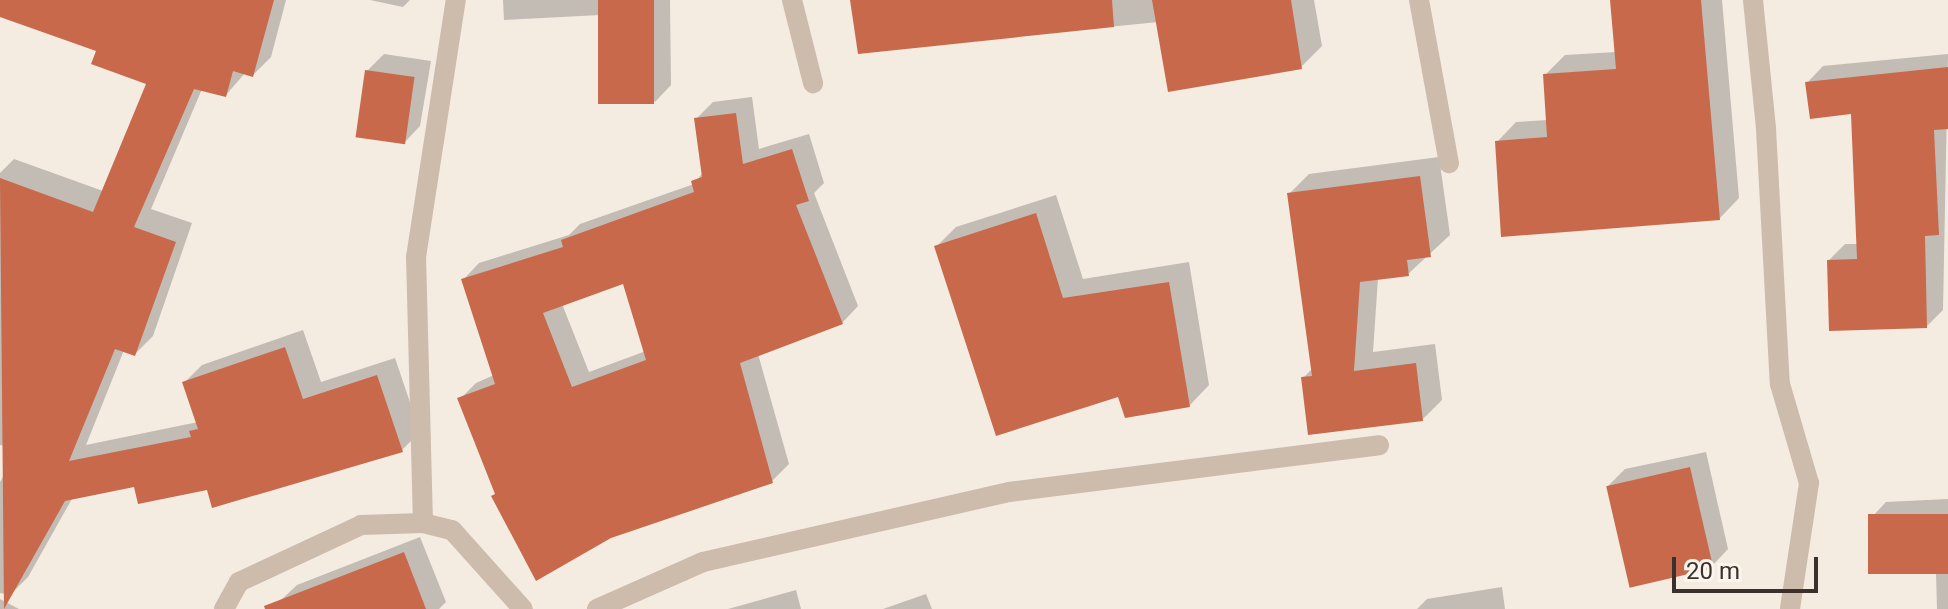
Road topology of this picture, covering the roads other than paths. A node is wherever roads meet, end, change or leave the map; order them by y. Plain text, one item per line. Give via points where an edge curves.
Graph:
1 (456, 0) edge
2 (792, 0) edge
3 (1419, 0) edge
4 (1753, 0) edge
5 (813, 83) dead end
6 (1449, 163) dead end
7 (1379, 445) dead end
8 (423, 523) junction
9 (224, 609) edge
10 (523, 609) edge
11 (597, 609) edge
12 (1790, 609) edge

1 - 8 street via 416,257
2 - 5 street
3 - 6 street
4 - 12 street via 1780,384 1809,483
7 - 11 street via 1009,492 703,562
8 - 9 street via 361,525 239,582
8 - 10 street via 452,530 479,554

